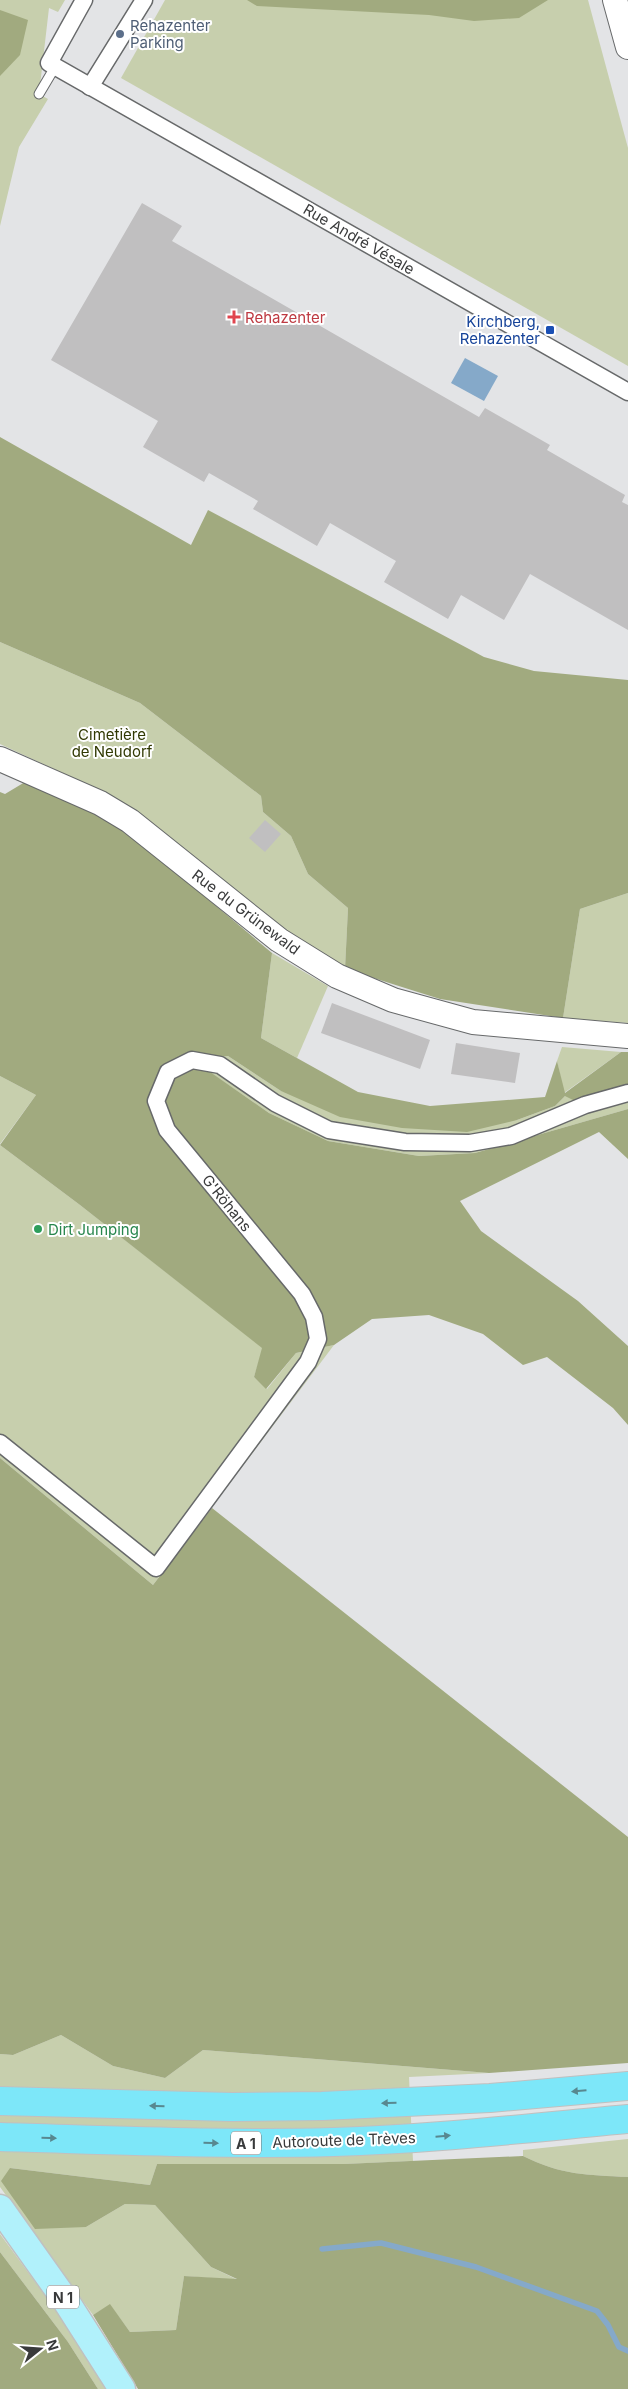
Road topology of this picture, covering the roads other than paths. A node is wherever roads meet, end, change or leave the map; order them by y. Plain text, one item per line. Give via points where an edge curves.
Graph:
1 (84, 0) edge
2 (144, 0) edge
3 (616, 0) edge
4 (628, 47) edge
5 (55, 67) junction
6 (90, 87) junction
7 (39, 94) dead end
8 (628, 392) edge
9 (0, 759) edge
10 (628, 1036) edge
11 (628, 1093) edge
12 (0, 1443) edge
13 (628, 2086) edge
14 (0, 2102) edge
15 (628, 2119) edge
16 (0, 2137) edge
17 (0, 2208) edge
18 (122, 2389) edge

1 - 5 street via 49,63
2 - 6 street
3 - 4 main road
5 - 6 street, Rue André Vésale
5 - 7 lane
6 - 8 street, Rue André Vésale
9 - 10 main road, Rue du Grünewald via 100,803 130,821 279,940 337,976 394,1000 473,1022
11 - 12 street, G'Röhans via 585,1105 511,1136 470,1143 405,1142 329,1130 275,1103 220,1065 192,1060 168,1072 156,1101 167,1130 302,1294 314,1317 318,1339 308,1362 156,1568
13 -> 14 highway via 410,2103 232,2107
16 -> 15 highway, Autoroute de Trèves / A 1 via 228,2143 344,2142
17 - 18 main road, N 1 via 66,2301

